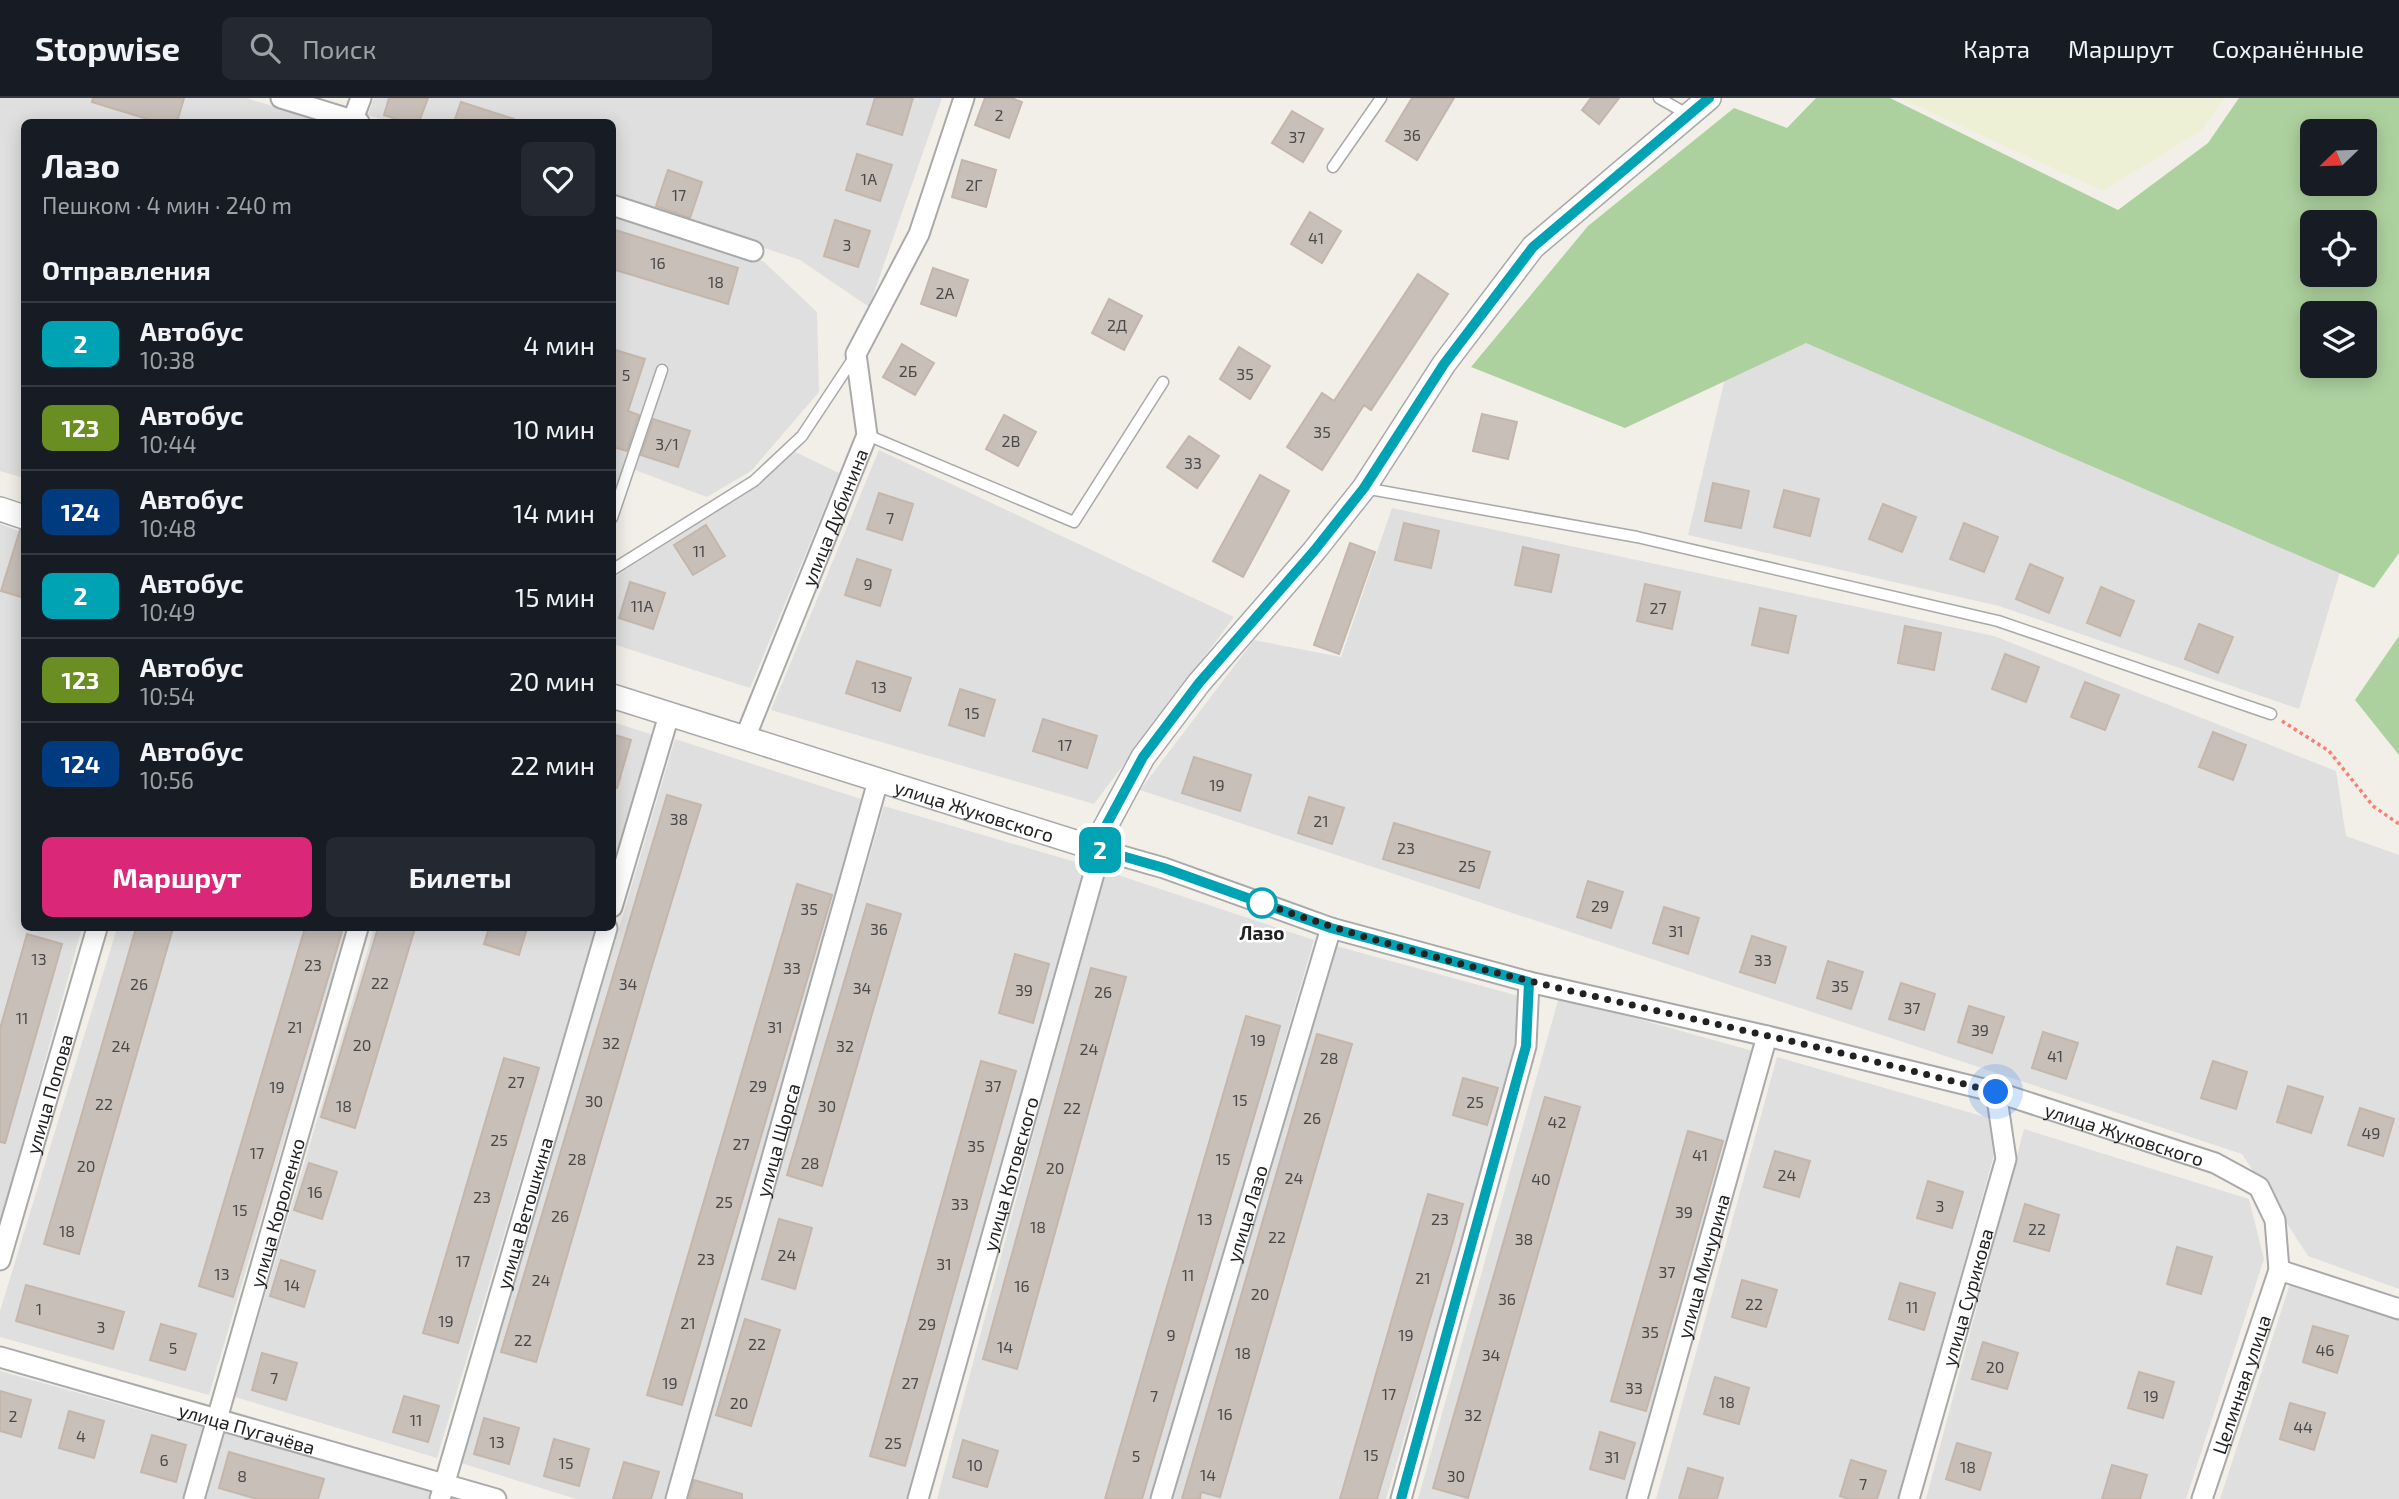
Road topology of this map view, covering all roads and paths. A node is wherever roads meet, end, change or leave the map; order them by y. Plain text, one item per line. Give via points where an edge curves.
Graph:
1 (281, 98) edge
2 (361, 98) edge
3 (964, 98) edge
4 (1381, 98) edge
5 (1659, 98) edge
6 (1709, 98) edge
7 (1687, 115) junction
8 (346, 119) edge
9 (356, 119) edge
10 (1333, 167) dead end
11 (616, 206) edge
12 (753, 251) dead end
13 (856, 354) junction
14 (662, 370) dead end
15 (1163, 382) dead end
16 (867, 435) junction
17 (1364, 488) junction
18 (616, 506) edge
19 (0, 509) edge
20 (21, 516) edge
21 (616, 567) edge
22 (616, 697) edge
23 (2271, 714) joint
24 (669, 715) junction
25 (745, 738) junction
26 (878, 781) junction
27 (2399, 824) edge
28 (1094, 848) junction
29 (616, 894) edge
30 (1331, 928) junction
31 (96, 931) edge
32 (357, 931) edge
33 (606, 931) edge
34 (1529, 982) junction
35 (1768, 1035) junction
36 (1996, 1092) junction
37 (0, 1260) edge
38 (2279, 1270) junction
39 (2399, 1309) edge
40 (0, 1357) edge
41 (216, 1419) junction
42 (443, 1491) edge
43 (194, 1499) edge
44 (496, 1499) edge
45 (676, 1499) edge
46 (918, 1499) edge
47 (1161, 1499) edge
48 (1401, 1499) edge
49 (1637, 1499) edge
50 (1909, 1499) edge
51 (2202, 1499) edge

1 - 8 street
2 - 9 street
3 - 13 street via 919,234
4 - 10 lane
5 - 7 lane
6 - 7 street
7 - 17 street via 1533,247 1444,364
11 - 12 street
13 - 16 street, улица Дубинина
13 - 21 lane via 802,436 754,481
14 - 18 lane
15 - 16 lane via 1074,523
16 - 25 street, улица Дубинина
17 - 23 lane via 1637,537 1998,621
17 - 28 street via 1199,683 1143,757
19 - 20 street
22 - 24 street, улица Жуковского
23 - 27 path via 2329,751 2373,806
24 - 25 street, улица Жуковского
24 - 29 street
25 - 26 street, улица Жуковского
26 - 28 street, улица Жуковского
26 - 45 street, улица Щорса
28 - 30 street, улица Жуковского
28 - 46 street, улица Котовского via 1095,870
30 - 34 street, улица Жуковского
30 - 47 street, улица Лазо
31 - 37 street, улица Попова
32 - 41 street, улица Короленко
33 - 42 street, улица Ветошкина
34 - 35 street, улица Жуковского
34 - 48 street via 1526,1046
35 - 36 street, улица Жуковского
35 - 49 street, улица Мичурина
36 - 38 street, улица Жуковского via 2215,1163 2259,1187 2275,1220
36 - 50 street, улица Сурикова via 2006,1159
38 - 39 street
38 - 51 street, Целинная улица
40 - 41 street, улица Пугачёва
41 - 42 street, улица Пугачёва
41 - 43 street, улица Короленко
42 - 44 street, улица Пугачёва

